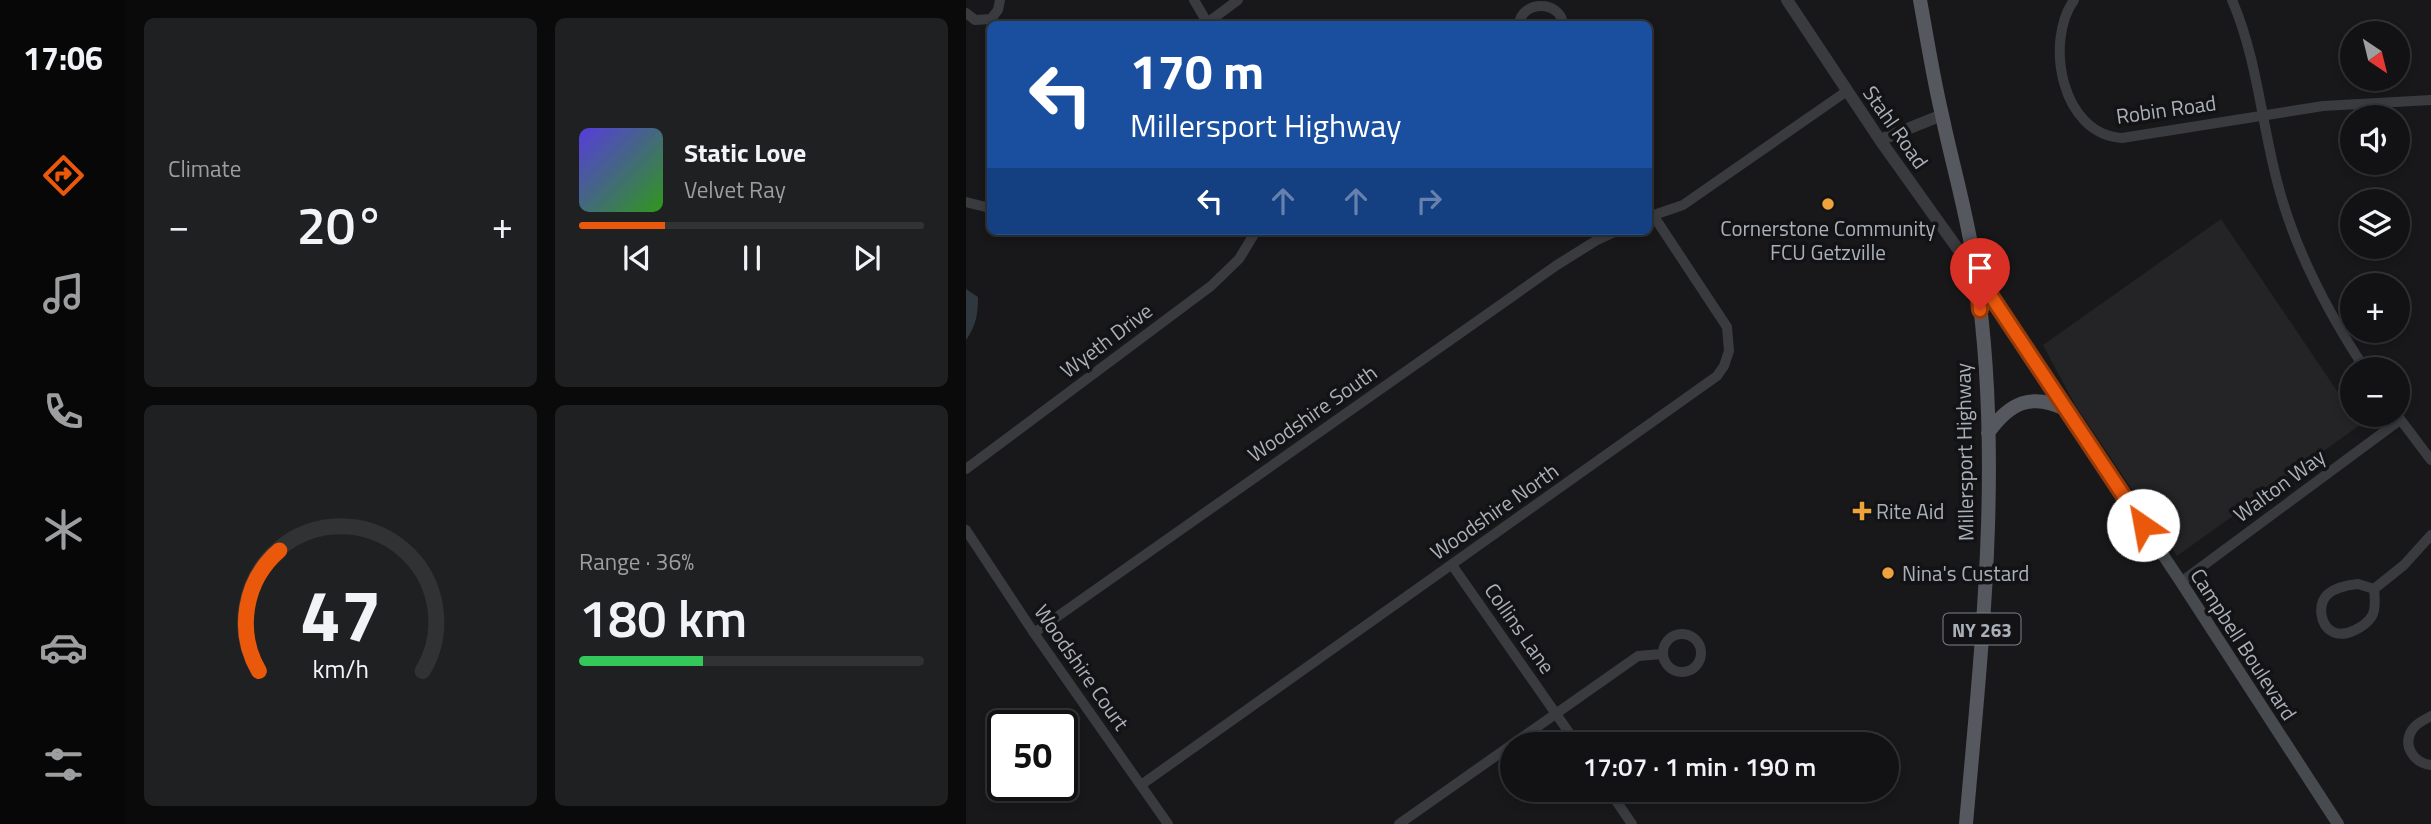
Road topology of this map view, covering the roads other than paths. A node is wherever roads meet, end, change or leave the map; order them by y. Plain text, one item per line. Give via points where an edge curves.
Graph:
1 (1000, 0) edge
2 (1194, 0) edge
3 (1238, 0) edge
4 (1787, 0) edge
5 (1920, 0) edge
6 (2074, 0) edge
7 (2232, 0) edge
8 (966, 13) edge
9 (1206, 21) edge
10 (1212, 21) edge
11 (1520, 21) edge
12 (1562, 21) edge
13 (1847, 90) junction
14 (2431, 100) edge
15 (1942, 115) junction
16 (2263, 115) junction
17 (1880, 140) junction
18 (966, 202) edge
19 (987, 207) edge
20 (1652, 216) edge
21 (1652, 217) edge
22 (1254, 235) edge
23 (1608, 235) edge
24 (1977, 275) junction
25 (2358, 357) edge
26 (2067, 410) junction
27 (2385, 427) edge
28 (2406, 427) edge
29 (1988, 433) junction
30 (2431, 460) edge
31 (966, 469) edge
32 (966, 530) edge
33 (2431, 534) edge
34 (1452, 565) junction
35 (2181, 582) junction
36 (2374, 589) junction
37 (1034, 633) junction
38 (1662, 654) junction
39 (1556, 713) junction
40 (2431, 716) edge
41 (1569, 732) edge
42 (2431, 765) edge
43 (1141, 785) junction
44 (1617, 802) edge
45 (1168, 824) edge
46 (1399, 824) edge
47 (1632, 824) edge
48 (1966, 824) edge
49 (2338, 824) edge

1 - 8 street via 991,19 975,20
2 - 9 street
3 - 10 street
4 - 13 street, Stahl Road
5 - 15 main road, Millersport Highway / NY 263
6 - 16 street, Robin Road via 2060,27 2063,76 2077,112 2099,134 2122,138
7 - 16 street via 2252,56
11 - 12 street via 1528,6 1542,2 1555,7
13 - 17 street, Stahl Road
13 - 20 street via 1683,205
14 - 16 street, Robin Road via 2323,106
15 - 17 street
15 - 24 main road, Millersport Highway / NY 263
16 - 25 street via 2276,180 2295,240
17 - 24 street, Stahl Road
18 - 19 street
21 - 34 street, Woodshire North via 1727,327 1729,351 1724,366 1707,385
22 - 31 street, Wyeth Drive via 1239,259 1211,286
23 - 37 street, Woodshire South via 1557,265
24 - 26 main road, Campbell Boulevard
24 - 29 main road, Millersport Highway / NY 263
26 - 29 main road via 2043,401 2026,402 2006,412
26 - 35 main road, Campbell Boulevard
27 - 35 street, Walton Way
28 - 30 street
29 - 48 main road, Millersport Highway / NY 263 via 1989,522
32 - 37 street, Woodshire Court
33 - 36 street via 2404,565
34 - 39 street, Collins Lane
34 - 43 street, Woodshire North
35 - 49 main road, Campbell Boulevard
36 - 36 street via 2345,585 2328,594 2322,603 2324,624 2345,634 2363,626 2372,615
37 - 43 street, Woodshire Court
38 - 38 street via 1665,642 1676,634 1695,638 1701,650 1695,667 1684,672 1672,670
38 - 39 street via 1638,656
39 - 41 street, Collins Lane
39 - 46 street
40 - 42 street via 2417,723 2409,740 2415,758
43 - 45 street, Woodshire Court
44 - 47 street

